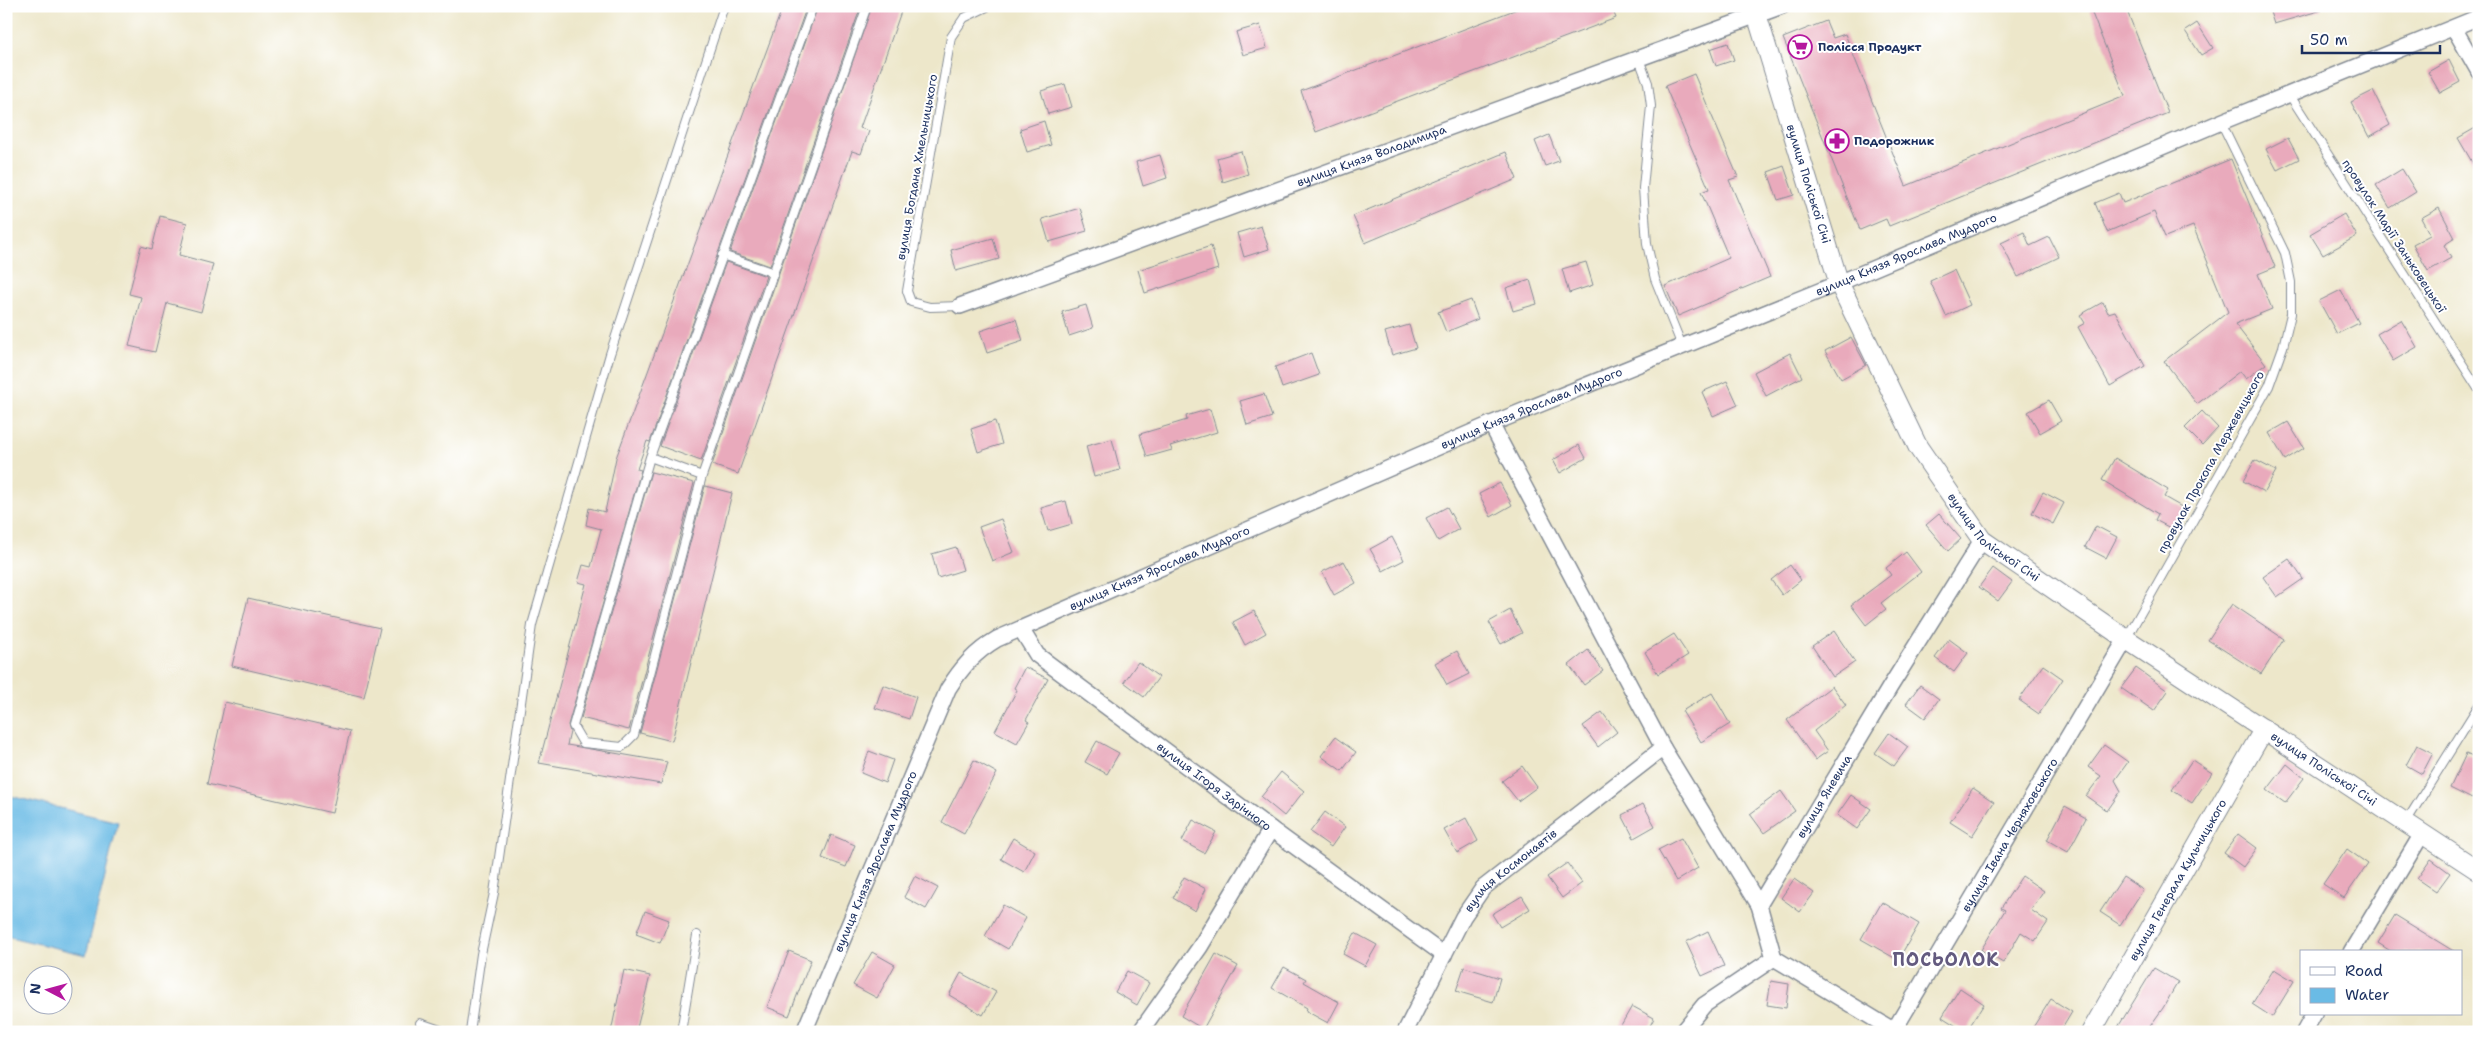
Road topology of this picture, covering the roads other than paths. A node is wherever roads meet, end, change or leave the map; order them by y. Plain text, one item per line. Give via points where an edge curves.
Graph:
1 (724, 6) edge
2 (813, 6) edge
3 (867, 6) edge
4 (989, 6) edge
5 (1782, 6) edge
6 (1755, 11) edge
7 (2479, 17) edge
8 (2454, 28) junction
9 (1639, 59) junction
10 (2479, 72) edge
11 (2290, 94) junction
12 (2221, 122) junction
13 (722, 255) junction
14 (774, 273) junction
15 (1839, 283) junction
16 (960, 306) joint
17 (1682, 346) junction
18 (2479, 390) edge
19 (1491, 424) junction
20 (650, 457) junction
21 (702, 476) junction
22 (1982, 540) junction
23 (1020, 629) junction
24 (2126, 640) junction
25 (2479, 705) edge
26 (2264, 729) junction
27 (1664, 748) junction
28 (2406, 822) junction
29 (1271, 829) junction
30 (2422, 834) junction
31 (2479, 871) edge
32 (1759, 905) junction
33 (697, 935) dead end
34 (2352, 950) edge
35 (1444, 955) junction
36 (1774, 958) junction
37 (2313, 1016) edge
38 (420, 1023) dead end
39 (1894, 1031) edge
40 (446, 1032) edge
41 (470, 1032) edge
42 (681, 1032) edge
43 (804, 1032) edge
44 (1140, 1032) edge
45 (1406, 1032) edge
46 (1682, 1032) edge
47 (2091, 1032) edge
48 (2304, 1032) edge

1 - 41 lane via 610,354 532,625 494,893
2 - 13 lane
3 - 14 lane
4 - 16 lane, вулиця Богдана Хмельницького via 964,18 950,38 907,291 911,302 930,307
5 - 6 street, вулиця Князя Володимира
6 - 9 street, вулиця Князя Володимира
6 - 15 street, вулиця Поліської Січі
7 - 8 street, вулиця Князя Ярослава Мудрого
8 - 10 street
8 - 11 street, вулиця Князя Ярослава Мудрого
9 - 16 street, вулиця Князя Володимира
9 - 17 lane via 1648,83 1651,106 1643,188 1647,244 1655,279
11 - 12 street, вулиця Князя Ярослава Мудрого
11 - 18 lane, провулок Марії Заньковецької
12 - 15 street, вулиця Князя Ярослава Мудрого
12 - 24 lane, провулок Прокопа Мержевицького via 2285,253 2292,282 2291,314 2269,386
13 - 14 lane
13 - 20 lane
14 - 21 lane
15 - 17 street, вулиця Князя Ярослава Мудрого
15 - 22 street, вулиця Поліської Січі via 1918,447
17 - 19 street, вулиця Князя Ярослава Мудрого
19 - 23 street, вулиця Князя Ярослава Мудрого
19 - 27 street
20 - 21 lane
20 - 21 lane via 573,726 583,744 622,747 634,735
22 - 24 street, вулиця Поліської Січі
22 - 32 street, вулиця Яневича
23 - 29 street, вулиця Ігоря Зарічного via 1038,655
23 - 43 street, вулиця Князя Ярослава Мудрого via 979,650 963,666 948,689
24 - 26 street, вулиця Поліської Січі
24 - 39 street, вулиця Івана Черняховського
25 - 28 lane
26 - 28 street, вулиця Поліської Січі
26 - 47 street, вулиця Генерала Кульчицького
27 - 32 street
27 - 35 street, вулиця Космонавтів via 1483,888
28 - 30 street, вулиця Поліської Січі
29 - 35 street
29 - 44 street, вулиця Ігоря Зарічного via 1200,947
30 - 31 street, вулиця Поліської Січі
30 - 34 street
32 - 36 street
33 - 42 lane
35 - 45 street, вулиця Космонавтів
36 - 39 street
36 - 46 street via 1704,1004
37 - 48 street
38 - 40 lane

